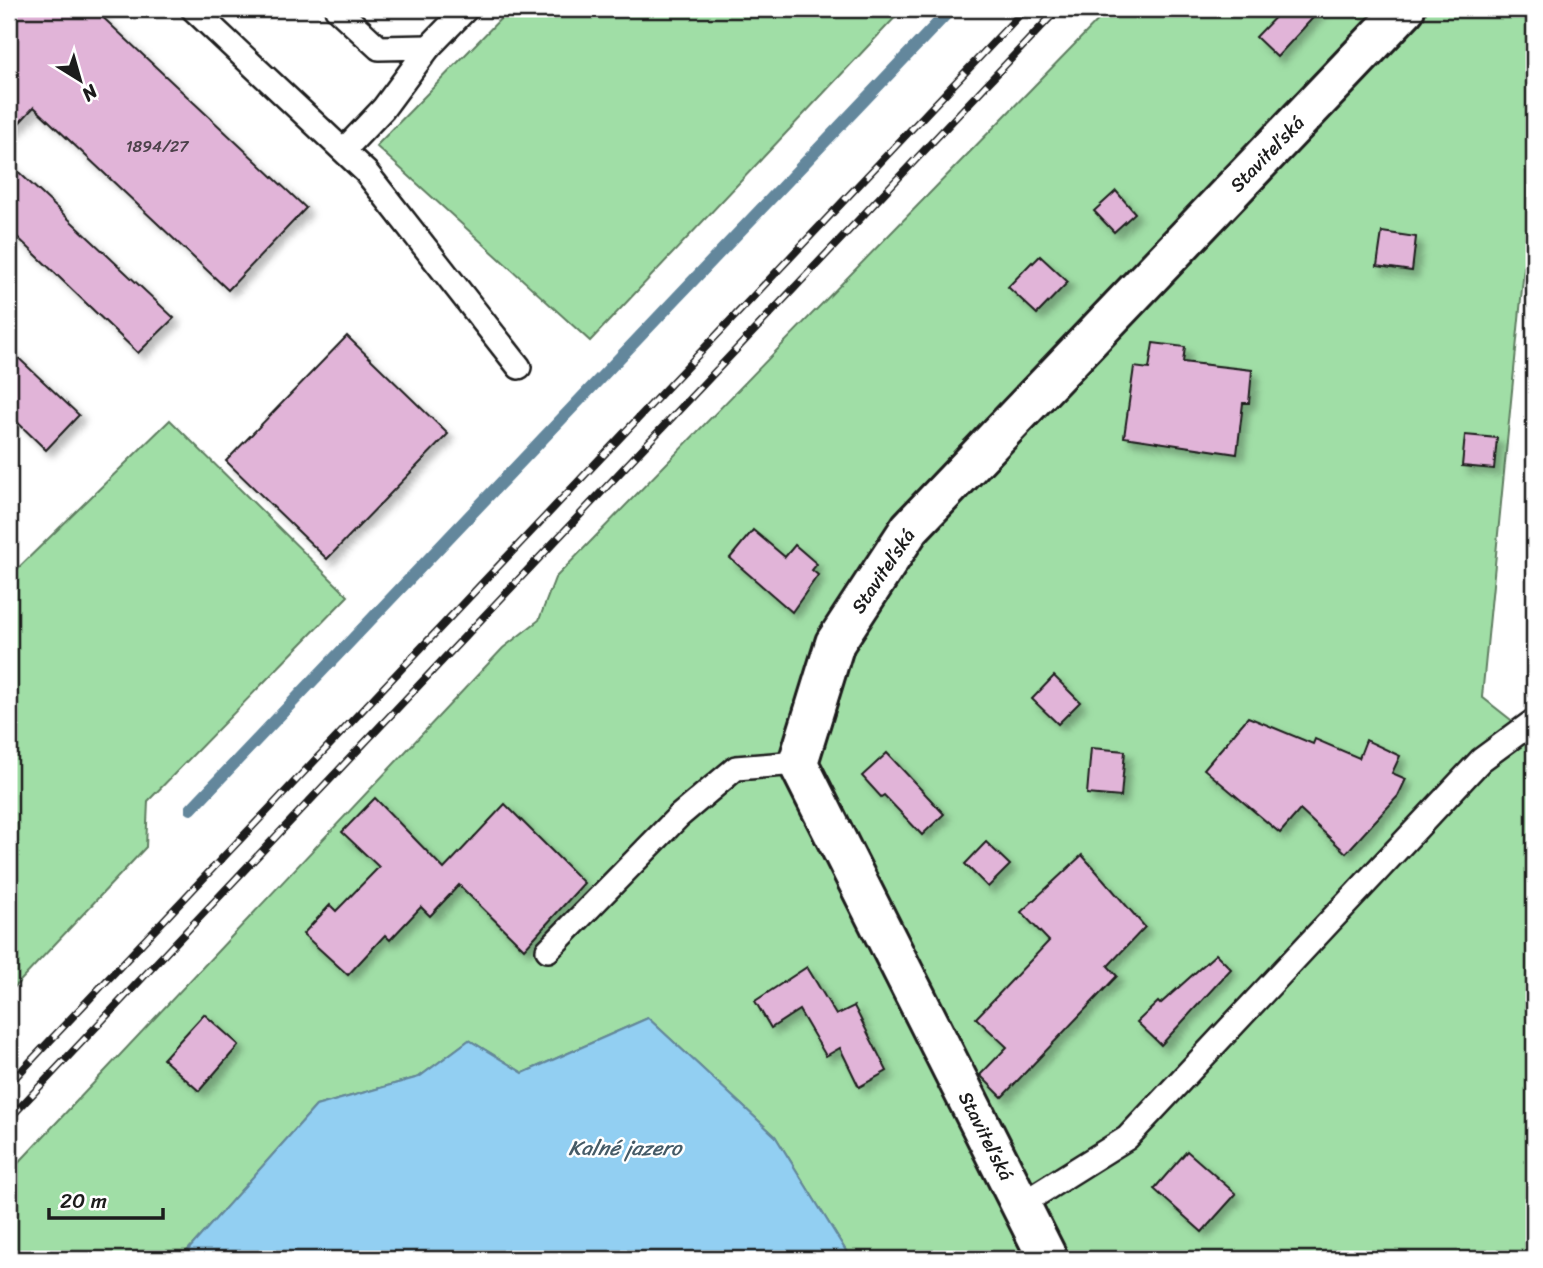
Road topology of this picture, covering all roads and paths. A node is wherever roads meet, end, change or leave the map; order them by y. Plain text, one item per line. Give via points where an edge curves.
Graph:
1 (193, 9) edge
2 (337, 9) edge
3 (466, 9) edge
4 (1405, 9) edge
5 (429, 47) junction
6 (344, 150) junction
7 (519, 367) dead end
8 (1534, 721) edge
9 (798, 763) junction
10 (548, 950) dead end
11 (1020, 1205) junction
12 (1048, 1259) edge

1 - 6 lane
2 - 5 lane via 379,48
3 - 5 lane
4 - 9 street, Staviteľská via 910,528 835,643
5 - 6 lane via 383,109
6 - 7 lane
8 - 11 lane via 1481,760 1126,1139
9 - 10 lane via 736,768 678,816
9 - 11 street, Staviteľská
11 - 12 street, Staviteľská

